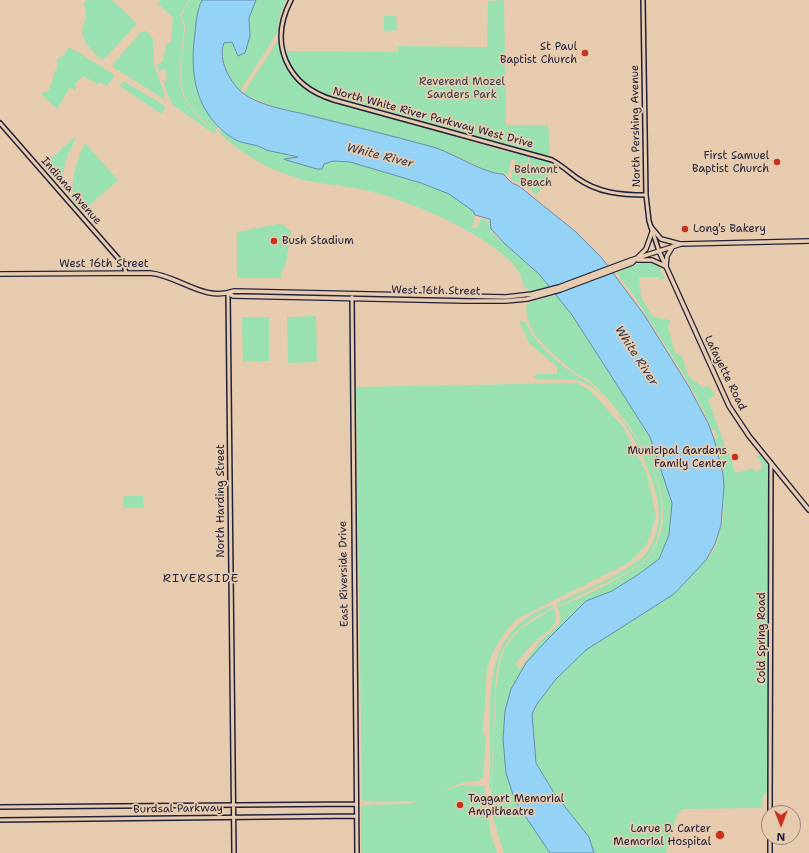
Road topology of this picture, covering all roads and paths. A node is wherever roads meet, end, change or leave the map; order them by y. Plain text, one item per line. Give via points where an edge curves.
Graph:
1 (291, 0) edge
2 (643, 0) edge
3 (0, 123) edge
4 (646, 195) junction
5 (651, 227) junction
6 (652, 232) junction
7 (809, 241) edge
8 (681, 244) junction
9 (673, 246) junction
10 (659, 251) junction
11 (635, 260) junction
12 (666, 267) junction
13 (126, 273) junction
14 (0, 274) edge
15 (228, 293) junction
16 (352, 296) junction
17 (771, 463) junction
18 (809, 510) edge
19 (356, 804) junction
20 (233, 805) junction
21 (770, 805) edge
22 (0, 807) edge
23 (356, 816) junction
24 (234, 817) junction
25 (0, 820) edge
26 (234, 853) edge
27 (357, 853) edge

1 - 4 street, North White River Parkway West Drive via 285,12 281,31 283,52 293,75 312,92 552,160 600,191 618,195
2 - 4 street, North Pershing Avenue
3 - 13 street, Indiana Avenue via 124,265
4 - 5 street, North Pershing Avenue
5 - 6 street, North Pershing Avenue
5 - 8 main road via 661,239
6 - 10 street, North Pershing Avenue
6 - 11 main road via 646,249
7 - 8 main road, West 16th Street
8 - 9 main road, West 16th Street
9 - 10 main road, West 16th Street
9 - 12 main road via 667,256
10 - 11 main road, West 16th Street
10 - 12 main road, Lafayette Road
11 - 12 main road via 652,260
11 - 16 main road, West 16th Street via 542,294 506,301
12 - 17 main road, Lafayette Road via 727,402
13 - 14 main road, West 16th Street
13 - 15 main road, West 16th Street via 157,274 197,290
15 - 16 main road, West 16th Street via 234,296
15 - 20 street, North Harding Street
16 - 19 street, East Riverside Drive
17 - 18 main road, Lafayette Road
17 - 21 street, Cold Spring Road
19 - 20 street, Burdsal Parkway
19 - 23 street, East Riverside Drive
20 - 22 street, Burdsal Parkway
20 - 24 street, North Harding Street
23 - 24 street, Burdsal Parkway
23 - 27 street, East Riverside Drive
24 - 25 street, Burdsal Parkway
24 - 26 street, North Harding Street

